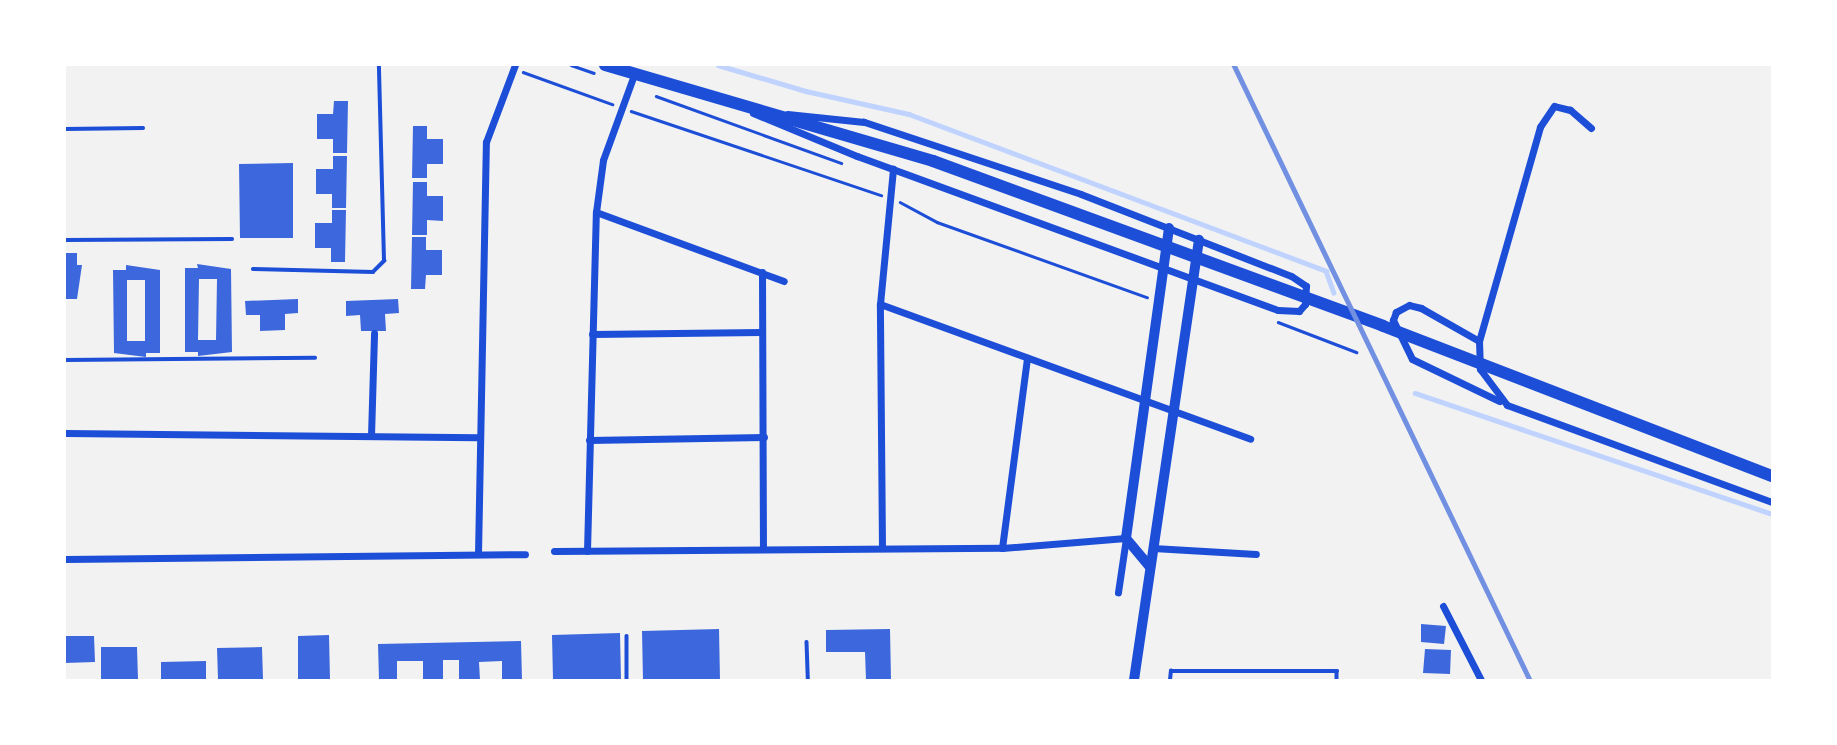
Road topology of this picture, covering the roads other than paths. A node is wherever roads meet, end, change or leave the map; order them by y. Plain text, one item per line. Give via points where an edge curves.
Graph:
1 (379, 65) edge
2 (605, 65) edge
3 (514, 66) edge
4 (634, 75) junction
5 (734, 103) junction
6 (762, 111) junction
7 (143, 128) dead end
8 (1591, 128) dead end
9 (65, 129) edge
10 (893, 170) junction
11 (596, 212) junction
12 (1169, 228) junction
13 (232, 239) dead end
14 (65, 240) edge
15 (1199, 240) junction
16 (1160, 268) junction
17 (253, 269) dead end
18 (762, 272) junction
19 (1192, 279) junction
20 (784, 281) dead end
21 (880, 304) junction
22 (761, 332) junction
23 (374, 333) dead end
24 (592, 334) junction
25 (1479, 341) junction
26 (315, 358) dead end
27 (1027, 358) junction
28 (65, 360) edge
29 (1142, 400) junction
30 (1507, 405) junction
31 (1172, 410) junction
32 (65, 433) edge
33 (372, 436) junction
34 (478, 437) junction
35 (764, 437) junction
36 (1250, 439) dead end
37 (589, 440) junction
38 (1772, 475) edge
39 (1772, 502) edge
40 (1126, 538) junction
41 (882, 548) junction
42 (1002, 548) junction
43 (1153, 548) junction
44 (763, 549) junction
45 (554, 551) dead end
46 (587, 551) junction
47 (478, 554) junction
48 (525, 554) dead end
49 (1256, 554) dead end
50 (65, 559) edge
51 (1150, 567) junction
52 (1118, 592) dead end
53 (1443, 606) dead end
54 (627, 636) dead end
55 (807, 642) dead end
56 (627, 680) edge
57 (808, 680) edge
58 (1133, 680) edge
59 (1170, 680) edge
60 (1337, 680) edge
61 (1481, 680) edge

1 - 17 lane via 384,261 373,272
2 - 4 main road
3 - 34 street via 486,142
4 - 5 main road
4 - 11 street via 603,160
5 - 6 main road
5 - 10 street via 779,127
6 - 12 street via 864,122
6 - 38 main road via 933,161
7 - 9 lane
8 - 25 street via 1570,110 1554,106 1539,127
10 - 16 street
10 - 21 street
11 - 18 street
11 - 24 street
12 - 15 street
12 - 16 street
13 - 14 lane
15 - 19 street
15 - 19 street via 1291,276 1308,292 1299,312 1290,313
16 - 19 street
16 - 29 street
18 - 20 street
18 - 22 street
19 - 31 street
21 - 27 street
21 - 41 street
22 - 24 street
22 - 35 street
23 - 33 street
24 - 37 street
25 - 30 street via 1480,369
25 - 30 street via 1421,308 1409,305 1395,312 1393,320 1412,359
26 - 28 lane
27 - 29 street
27 - 42 street
29 - 31 street
29 - 40 street
30 - 39 street
31 - 36 street
31 - 43 street
32 - 33 street
33 - 34 street
34 - 47 street
35 - 37 street
35 - 44 street
37 - 46 street
40 - 42 street
40 - 51 street
40 - 52 street
41 - 42 street
41 - 44 street
43 - 49 street
43 - 51 street
44 - 46 street
45 - 46 street
47 - 48 street
47 - 50 street
51 - 58 street
53 - 61 street
54 - 56 lane
55 - 57 lane
59 - 60 lane via 1171,671 1337,671

